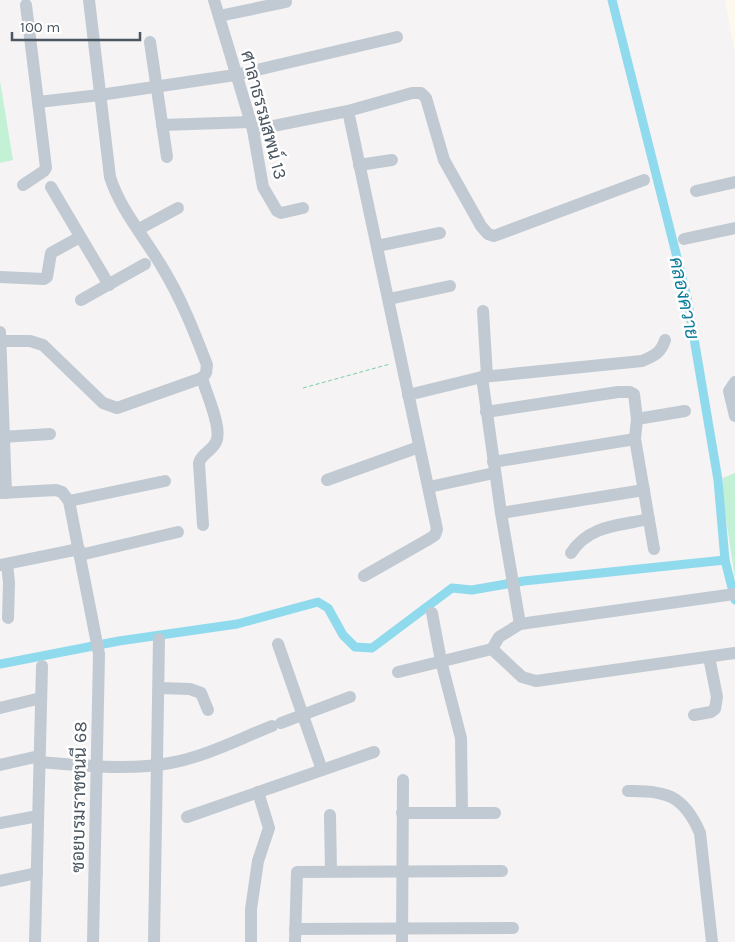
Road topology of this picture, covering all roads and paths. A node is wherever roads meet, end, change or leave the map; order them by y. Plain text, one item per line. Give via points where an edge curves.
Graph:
1 (89, 0) edge
2 (214, 0) edge
3 (286, 2) dead end
4 (26, 4) dead end
5 (247, 5) edge
6 (219, 16) junction
7 (397, 37) dead end
8 (150, 42) dead end
9 (235, 75) junction
10 (156, 87) junction
11 (100, 96) junction
12 (38, 102) junction
13 (348, 111) junction
14 (162, 125) junction
15 (252, 126) junction
16 (167, 157) dead end
17 (392, 160) dead end
18 (359, 165) junction
19 (644, 180) dead end
20 (735, 182) edge
21 (23, 185) dead end
22 (51, 187) dead end
23 (696, 190) dead end
24 (178, 208) dead end
25 (303, 208) dead end
26 (735, 228) edge
27 (139, 229) junction
28 (440, 233) dead end
29 (80, 237) junction
30 (684, 239) dead end
31 (377, 246) junction
32 (145, 264) dead end
33 (0, 277) edge
34 (109, 285) junction
35 (450, 286) dead end
36 (81, 300) dead end
37 (390, 300) junction
38 (483, 311) dead end
39 (1, 337) edge
40 (665, 340) dead end
41 (400, 361) junction
42 (1, 369) edge
43 (484, 376) junction
44 (202, 378) junction
45 (735, 382) edge
46 (303, 388) dead end
47 (408, 395) junction
48 (685, 411) dead end
49 (486, 412) junction
50 (735, 416) edge
51 (637, 419) junction
52 (50, 434) dead end
53 (2, 437) junction
54 (635, 439) junction
55 (419, 447) junction
56 (494, 467) junction
57 (327, 480) dead end
58 (164, 481) dead end
59 (429, 486) junction
60 (644, 490) junction
61 (3, 493) edge
62 (69, 501) junction
63 (501, 513) junction
64 (649, 519) junction
65 (203, 525) dead end
66 (178, 532) dead end
67 (654, 549) dead end
68 (80, 552) junction
69 (571, 553) dead end
70 (3, 565) edge
71 (364, 576) dead end
72 (729, 595) edge
73 (432, 613) dead end
74 (8, 618) dead end
75 (520, 624) junction
76 (159, 640) dead end
77 (278, 644) dead end
78 (492, 649) junction
79 (735, 653) edge
80 (709, 656) junction
81 (440, 661) junction
82 (42, 666) dead end
83 (398, 672) dead end
84 (159, 688) junction
85 (350, 697) dead end
86 (42, 698) junction
87 (0, 708) edge
88 (208, 710) dead end
89 (302, 715) junction
90 (694, 715) dead end
91 (374, 752) dead end
92 (39, 759) junction
93 (0, 765) edge
94 (158, 765) junction
95 (97, 766) junction
96 (322, 770) junction
97 (403, 780) dead end
98 (258, 792) junction
99 (628, 792) dead end
100 (402, 813) junction
101 (462, 813) junction
102 (495, 813) dead end
103 (330, 815) dead end
104 (38, 816) junction
105 (187, 817) dead end
106 (0, 823) edge
107 (331, 871) junction
108 (502, 871) dead end
109 (402, 872) junction
110 (37, 873) junction
111 (0, 882) edge
112 (402, 927) junction
113 (512, 928) dead end
114 (295, 929) junction
115 (35, 942) edge
116 (93, 942) edge
117 (154, 942) edge
118 (251, 942) edge
119 (295, 942) edge
120 (402, 942) edge
121 (712, 942) edge

1 - 11 street
2 - 6 street, ศาลาธรรมสพน์ 13
3 - 5 street
4 - 12 street
5 - 6 street
6 - 9 street, ศาลาธรรมสพน์ 13
7 - 9 street
8 - 10 street
9 - 10 street
9 - 15 street, ศาลาธรรมสพน์ 13
10 - 11 street
10 - 14 street
11 - 12 street
11 - 27 street via 110,177 115,192
12 - 21 street via 46,168
13 - 15 street
13 - 18 street
13 - 19 street via 421,93 426,98 444,160 481,226 494,236
14 - 15 street
14 - 16 street
15 - 25 street, ศาลาธรรมสพน์ 13 via 263,187 277,211
17 - 18 street
18 - 31 street
20 - 23 street
22 - 29 street
24 - 27 street
26 - 30 street
27 - 44 street via 186,312 207,365
28 - 31 street
29 - 33 street via 51,253 49,272 44,279
29 - 34 street
31 - 37 street
32 - 34 street
34 - 36 street
35 - 37 street
37 - 41 street
38 - 43 street
39 - 42 street
39 - 44 street via 43,345 103,403 117,408
40 - 43 street via 656,356 642,361
41 - 46 path
41 - 47 street
42 - 53 street
43 - 47 street
43 - 49 street
44 - 65 street via 218,433 214,446 199,463
45 - 50 street via 729,391
47 - 55 street
48 - 51 street
49 - 51 street via 630,392 635,399
49 - 56 street
51 - 54 street
52 - 53 street
53 - 61 street
54 - 56 street
54 - 60 street
55 - 57 street
55 - 59 street
56 - 59 street
56 - 63 street
58 - 62 street
59 - 71 street via 436,522 435,535
60 - 63 street
60 - 64 street
61 - 62 street via 56,490
62 - 68 street, ซอยบรมราชชนนี 68
63 - 75 street
64 - 67 street
64 - 69 street via 592,532 579,541
66 - 68 street
68 - 70 street
68 - 95 street, ซอยบรมราชชนนี 68 via 99,654
70 - 74 street via 9,601
72 - 75 street
73 - 81 street
75 - 78 street via 499,637
76 - 84 street
77 - 89 street
78 - 80 street via 529,681
78 - 81 street
79 - 80 street
80 - 90 street via 717,697 715,709
81 - 83 street
81 - 101 street via 461,738
82 - 86 street
84 - 88 street via 190,689 201,693
84 - 94 street
85 - 89 street
86 - 87 street
86 - 92 street
89 - 94 street via 185,759
89 - 96 street
91 - 96 street
92 - 93 street
92 - 95 street
92 - 104 street
94 - 95 street
94 - 117 street
95 - 116 street, ซอยบรมราชชนนี 68
96 - 98 street
97 - 100 street
98 - 105 street
98 - 118 street via 269,828 258,862 251,909
99 - 121 street via 652,791 669,795 689,810 700,833
100 - 101 street
100 - 109 street
101 - 102 street
103 - 107 street
104 - 106 street
104 - 110 street
107 - 109 street
107 - 114 street via 297,872
108 - 109 street
109 - 112 street
110 - 111 street
110 - 115 street
112 - 113 street
112 - 114 street
112 - 120 street
114 - 119 street

